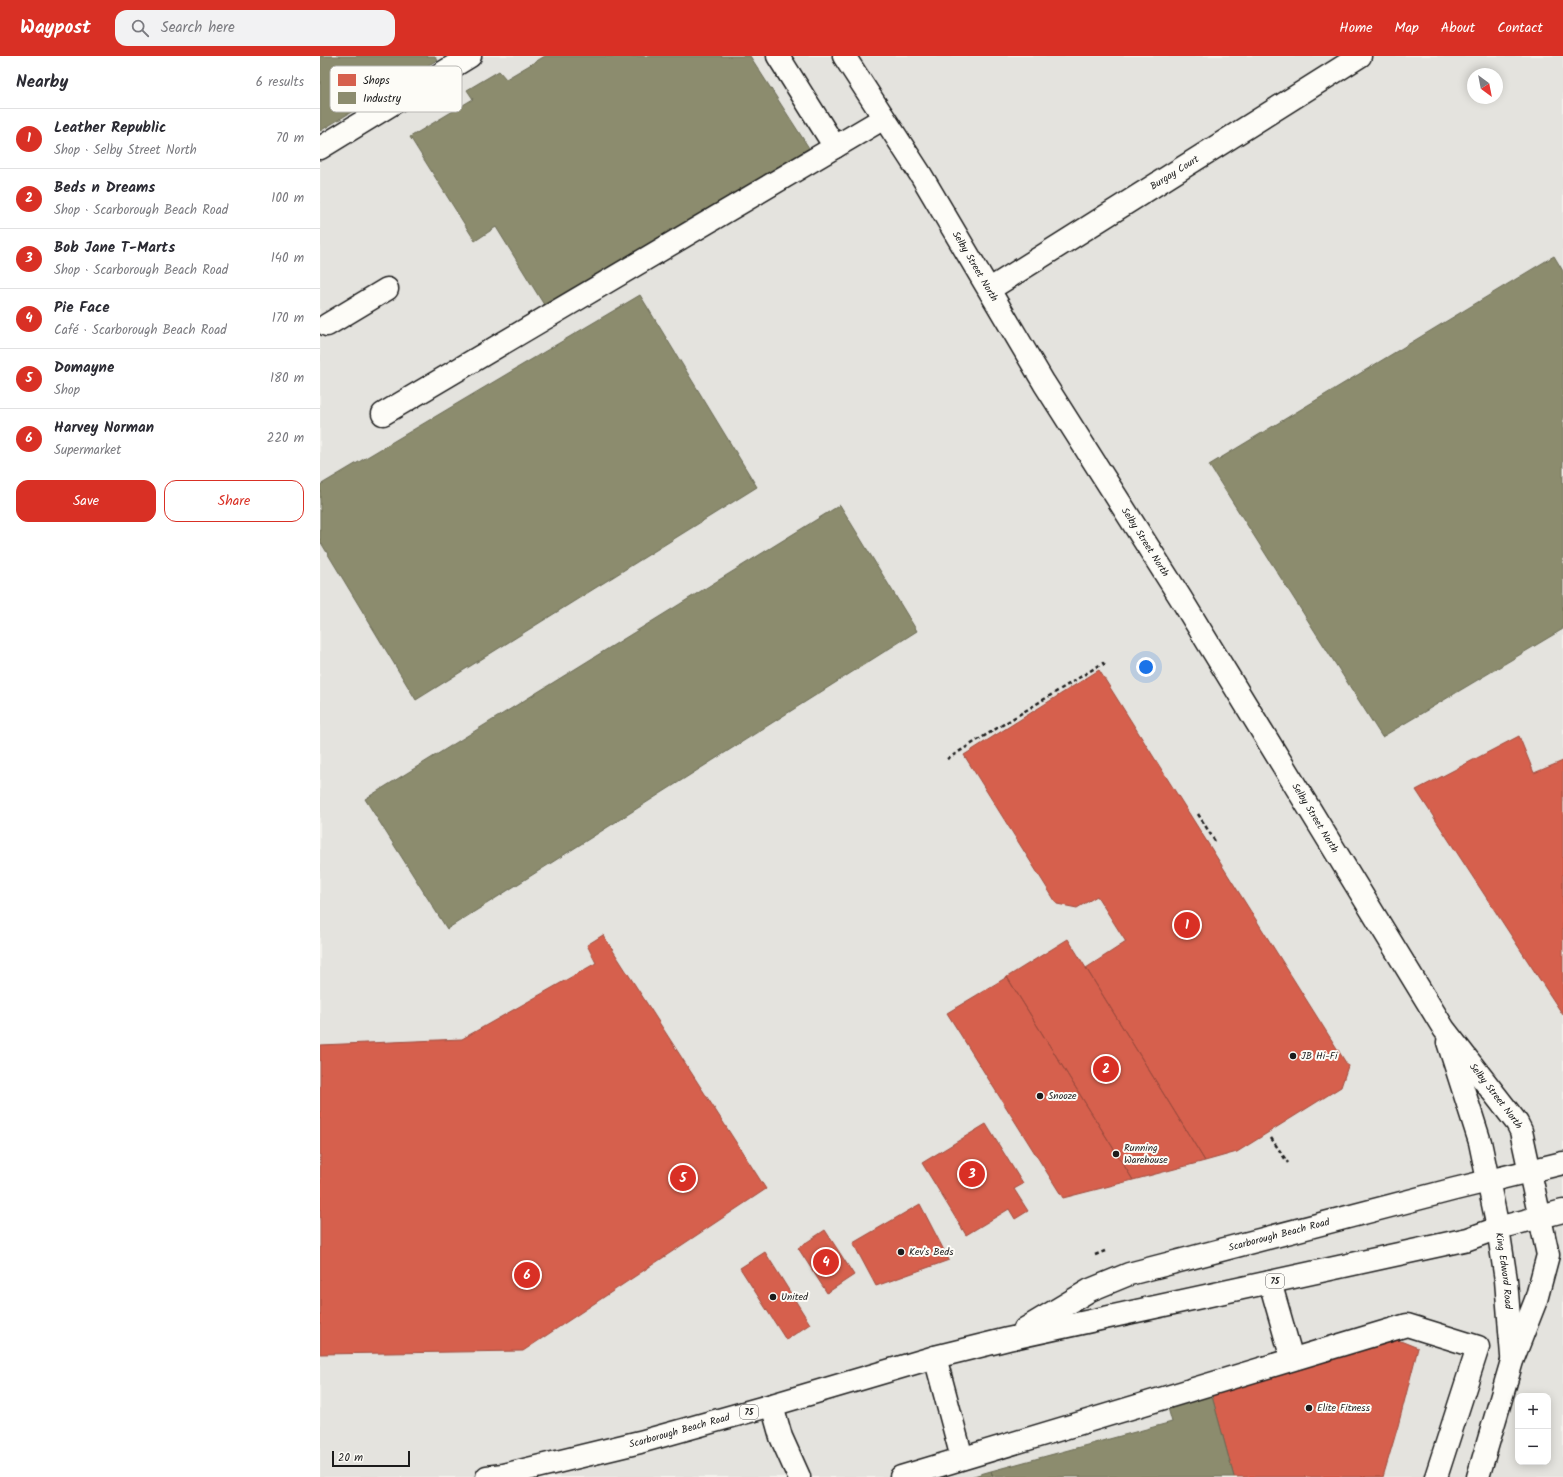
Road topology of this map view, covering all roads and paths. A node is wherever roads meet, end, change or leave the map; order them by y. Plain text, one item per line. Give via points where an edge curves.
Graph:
1 (470, 56) edge
2 (778, 56) edge
3 (844, 56) edge
4 (1360, 56) edge
5 (454, 66) edge
6 (379, 112) edge
7 (884, 118) junction
8 (835, 147) junction
9 (320, 148) edge
10 (387, 289) dead end
11 (990, 289) junction
12 (327, 326) dead end
13 (383, 414) dead end
14 (1105, 666) dead end
15 (947, 759) dead end
16 (1198, 814) dead end
17 (1216, 843) dead end
18 (1444, 1029) junction
19 (1271, 1138) dead end
20 (1288, 1163) dead end
21 (1563, 1163) edge
22 (1530, 1171) junction
23 (1487, 1182) junction
24 (1563, 1210) edge
25 (1540, 1217) junction
26 (1498, 1228) junction
27 (1105, 1251) dead end
28 (1095, 1255) dead end
29 (1270, 1282) junction
30 (1008, 1339) junction
31 (935, 1357) junction
32 (1292, 1359) junction
33 (1512, 1361) junction
34 (772, 1405) junction
35 (962, 1458) junction
36 (498, 1476) edge
37 (799, 1477) edge
38 (901, 1477) edge
39 (1436, 1477) edge
40 (1478, 1477) edge

1 - 5 main road
2 - 8 main road
3 - 7 main road, Selby Street North
4 - 11 main road, Burgay Court
6 - 9 main road
7 - 8 main road
7 - 11 main road, Selby Street North
8 - 13 main road
10 - 12 main road
11 - 18 main road, Selby Street North via 1044,383 1177,592
14 - 15 path via 1103,663
16 - 17 path
18 - 22 main road, Selby Street North via 1522,1131
18 - 23 main road, Selby Street North via 1480,1142
19 - 20 path
21 - 22 main road, Scarborough Beach Road / 75
22 - 23 main road, Scarborough Beach Road / 75
22 - 25 main road, King Edward Road
23 - 26 main road, King Edward Road
23 - 30 main road, Scarborough Beach Road / 75 via 1129,1274 1090,1290
24 - 25 main road, Scarborough Beach Road / 75
25 - 26 main road, Scarborough Beach Road / 75
25 - 33 main road, King Edward Road via 1548,1256 1536,1300
26 - 29 main road, Scarborough Beach Road / 75 via 1468,1239
26 - 33 main road, King Edward Road via 1506,1280
27 - 28 path
29 - 30 main road, Scarborough Beach Road / 75
29 - 32 main road
30 - 31 main road, Scarborough Beach Road / 75
31 - 34 main road, Scarborough Beach Road / 75
31 - 35 main road
32 - 35 main road
32 - 39 main road via 1407,1325 1478,1347
33 - 40 main road, King Edward Road
34 - 36 main road, Scarborough Beach Road / 75 via 640,1442
34 - 37 main road via 781,1437
35 - 38 main road

